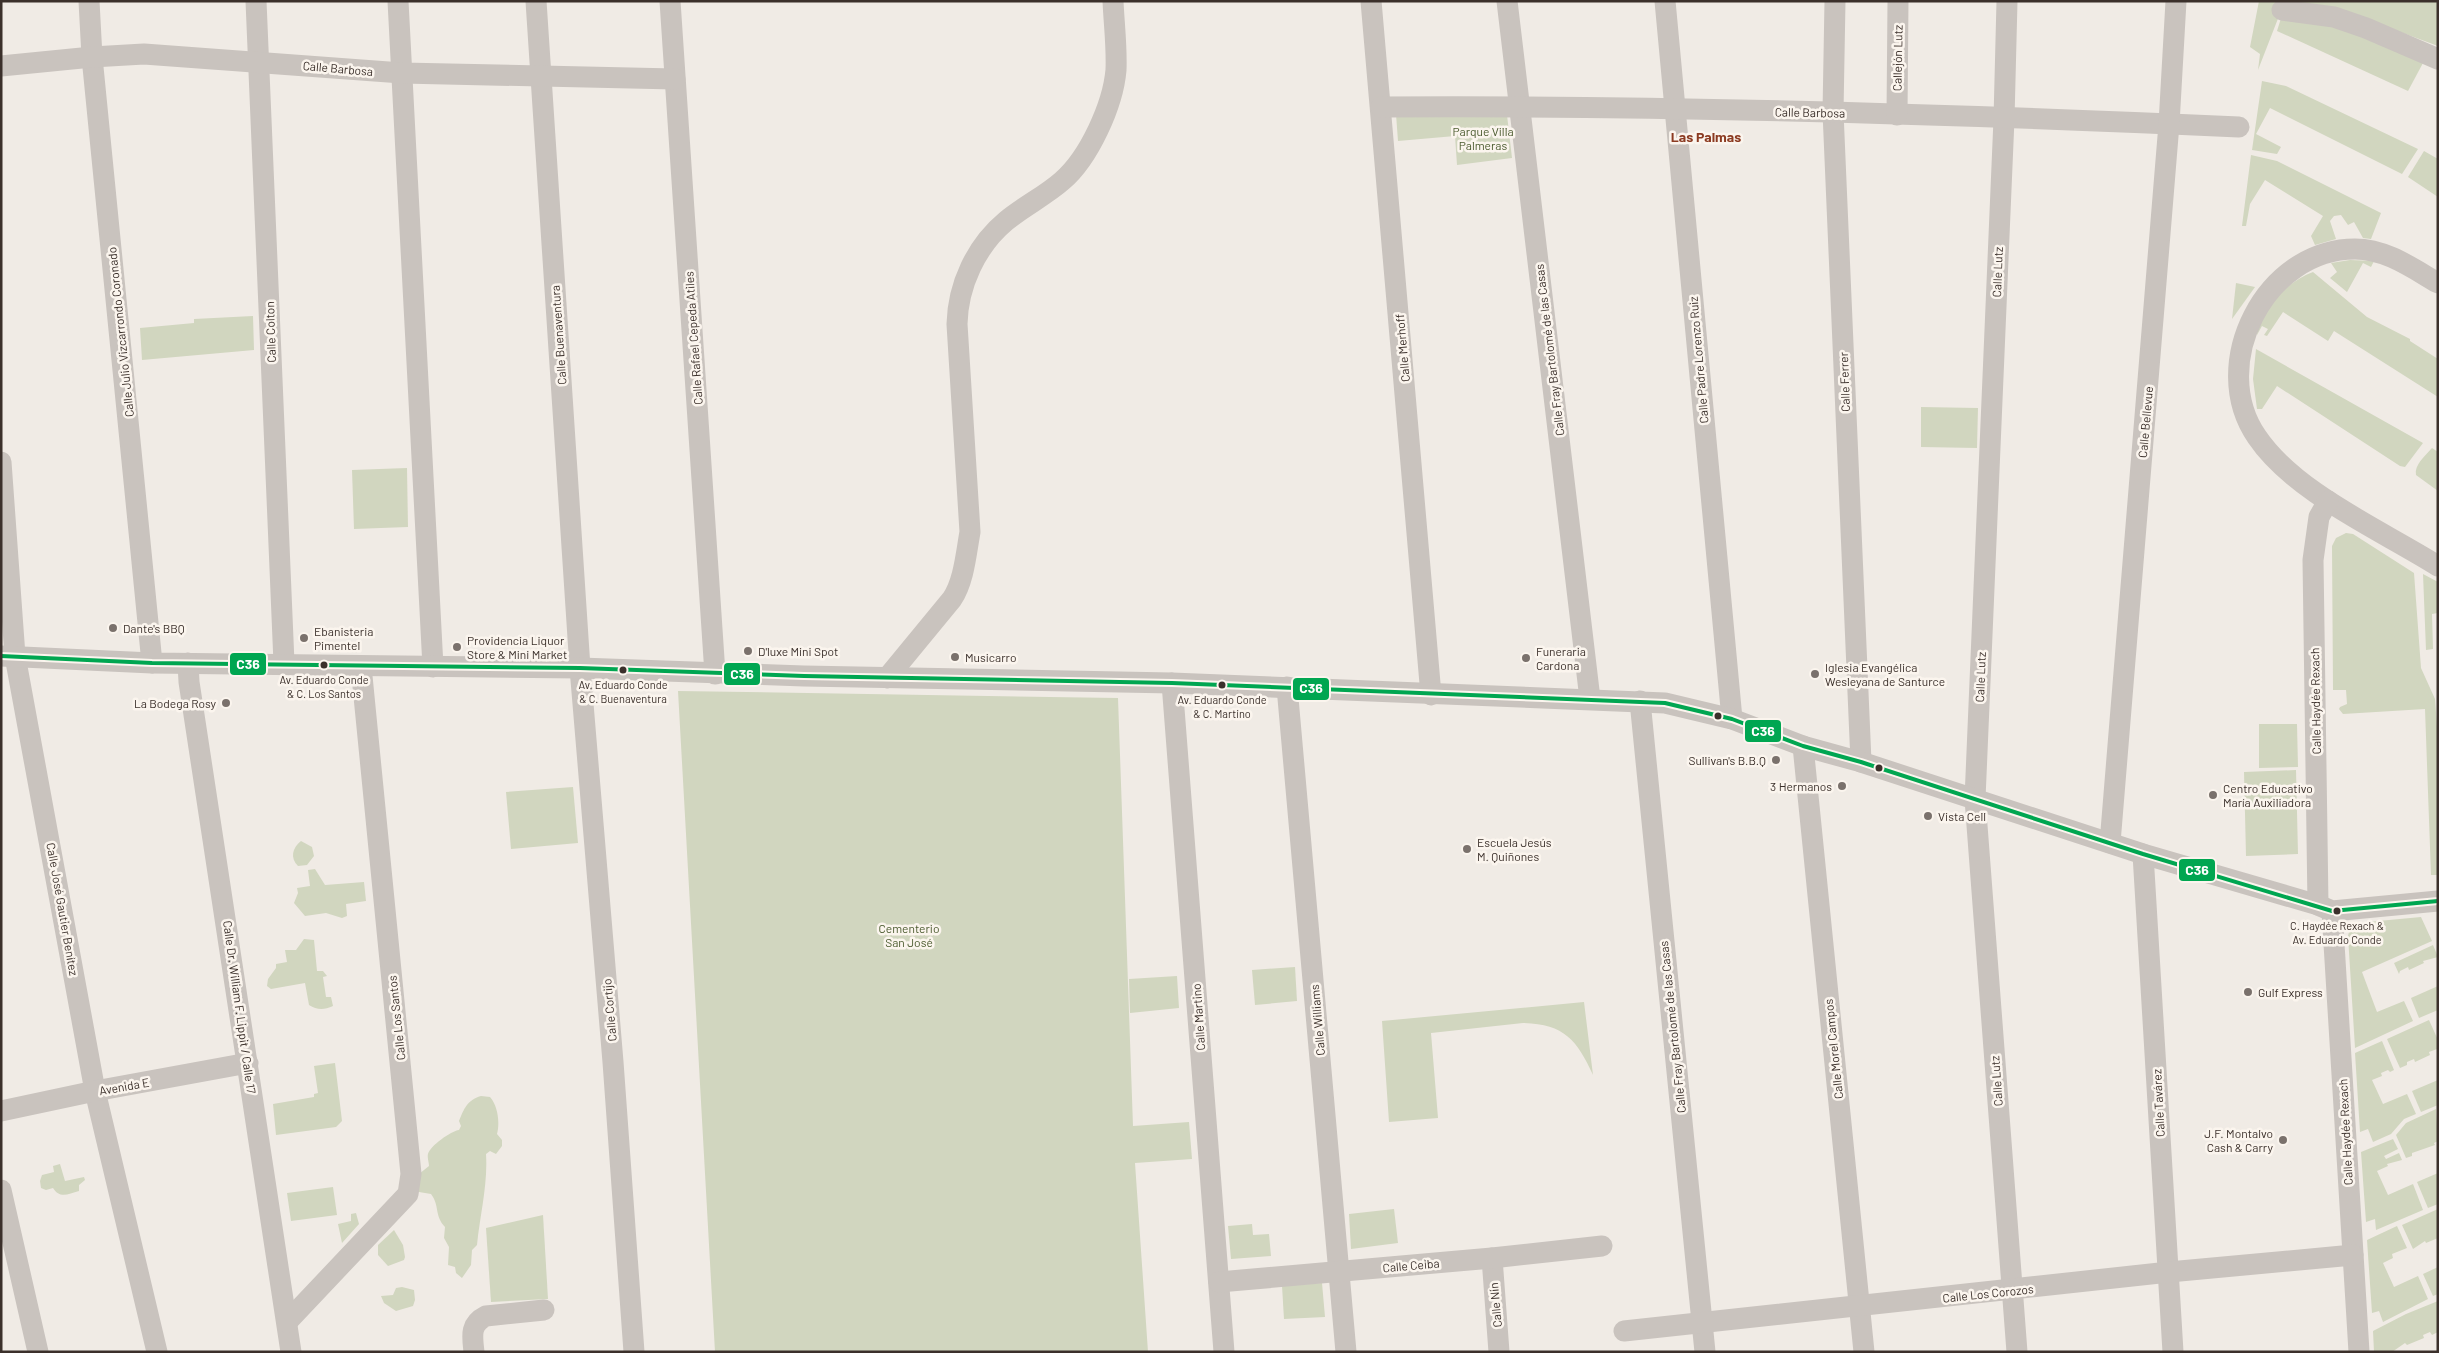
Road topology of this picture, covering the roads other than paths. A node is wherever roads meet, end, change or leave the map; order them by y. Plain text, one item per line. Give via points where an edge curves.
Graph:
1 (89, 1) edge
2 (256, 1) edge
3 (398, 1) edge
4 (536, 1) edge
5 (670, 1) edge
6 (1113, 1) edge
7 (1371, 1) edge
8 (1507, 1) edge
9 (1665, 1) edge
10 (1835, 1) edge
11 (1898, 1) edge
12 (2007, 1) edge
13 (2176, 1) edge
14 (2282, 10) dead end
15 (92, 57) junction
16 (2438, 60) edge
17 (258, 61) junction
18 (1, 66) edge
19 (402, 73) junction
20 (541, 76) junction
21 (675, 79) junction
22 (1381, 106) junction
23 (1520, 106) junction
24 (1676, 108) junction
25 (1833, 112) junction
26 (1897, 114) junction
27 (2004, 119) junction
28 (2169, 124) junction
29 (2239, 127) dead end
30 (2438, 283) edge
31 (1, 462) edge
32 (2328, 500) junction
33 (2438, 566) edge
34 (8, 656) edge
35 (152, 663) junction
36 (188, 663) junction
37 (284, 663) junction
38 (361, 666) junction
39 (433, 667) junction
40 (580, 668) junction
41 (716, 674) junction
42 (887, 678) junction
43 (1172, 683) junction
44 (1287, 687) junction
45 (1431, 695) junction
46 (1590, 700) junction
47 (1640, 701) junction
48 (1732, 719) junction
49 (1803, 746) junction
50 (1861, 762) junction
51 (1975, 799) junction
52 (2110, 843) junction
53 (2143, 854) junction
54 (2438, 901) edge
55 (2325, 908) junction
56 (248, 1063) junction
57 (95, 1091) junction
58 (1, 1111) edge
59 (1, 1190) edge
60 (1602, 1246) dead end
61 (2353, 1256) junction
62 (1492, 1258) junction
63 (1339, 1271) junction
64 (2169, 1272) junction
65 (1218, 1282) junction
66 (2012, 1291) junction
67 (1859, 1306) junction
68 (544, 1310) dead end
69 (287, 1322) junction
70 (1702, 1322) junction
71 (1624, 1331) dead end
72 (38, 1352) edge
73 (157, 1352) edge
74 (291, 1352) edge
75 (474, 1352) edge
76 (634, 1352) edge
77 (1224, 1352) edge
78 (1346, 1352) edge
79 (1499, 1352) edge
80 (1705, 1352) edge
81 (1864, 1352) edge
82 (2017, 1352) edge
83 (2174, 1352) edge
84 (2359, 1352) edge

1 - 15 street, Calle Julio Vizcarrondo Coronado
2 - 17 street, Calle Colton
3 - 19 street
4 - 20 street, Calle Buenaventura
5 - 21 street, Calle Rafael Cepeda Atiles
6 - 42 street via 1116,71 1098,129 1081,159 1062,182 991,234 980,249 958,301 970,532 964,565 952,600
7 - 22 street, Calle Merhoff
8 - 23 street, Calle Fray Bartolomé de las Casas
9 - 24 street, Calle Padre Lorenzo Ruiz
10 - 25 street, Calle Ferrer
11 - 26 street, Callejón Lutz
12 - 27 street, Calle Lutz
13 - 28 street, Calle Bellevue
14 - 16 street via 2334,17
15 - 17 street, Calle Barbosa via 144,54
15 - 18 street, Calle Barbosa
15 - 35 street, Calle Julio Vizcarrondo Coronado
17 - 19 street, Calle Barbosa
17 - 37 street, Calle Colton
19 - 20 street, Calle Barbosa
19 - 39 street
20 - 21 street, Calle Barbosa
20 - 40 street, Calle Buenaventura
21 - 41 street, Calle Rafael Cepeda Atiles
22 - 23 street, Calle Barbosa
22 - 45 street, Calle Merhoff
23 - 24 street, Calle Barbosa
23 - 46 street, Calle Fray Bartolomé de las Casas
24 - 25 street, Calle Barbosa
24 - 48 street, Calle Padre Lorenzo Ruiz
25 - 26 street, Calle Barbosa
25 - 50 street, Calle Ferrer
26 - 27 street, Calle Barbosa
27 - 28 street, Calle Barbosa
27 - 51 street, Calle Lutz
28 - 29 street, Calle Barbosa
28 - 52 street, Calle Bellevue
30 - 32 street via 2388,255 2367,250 2340,250 2307,262 2289,274 2262,301 2252,320 2244,336 2237,382 2247,420 2272,456
31 - 34 street, Calle José Gautier Benítez
32 - 33 street
32 - 55 street, Calle Haydée Rexach via 2319,516 2313,560
34 - 35 street
34 - 57 street, Calle José Gautier Benítez
35 - 36 street
36 - 37 street
36 - 56 street, Calle Dr. William F. Lippit / Calle 17
37 - 38 street
38 - 39 street
38 - 69 street, Calle Los Santos via 411,1174 408,1194
39 - 40 street
40 - 41 street
40 - 76 street, Calle Cortijo
41 - 42 street
42 - 43 street
43 - 44 street
43 - 65 street, Calle Martino
44 - 45 street
44 - 63 street, Calle Williams
45 - 46 street
46 - 47 street
47 - 48 street via 1665,703
47 - 70 street, Calle Fray Bartolomé de las Casas
48 - 49 street
49 - 50 street
49 - 67 street, Calle Morel Campos
50 - 51 street
51 - 52 street
51 - 66 street, Calle Lutz
52 - 53 street
53 - 55 street
53 - 64 street, Calle Tavárez
54 - 55 street
55 - 61 street, Calle Haydée Rexach
56 - 57 street, Avenida E
56 - 69 street, Calle Dr. William F. Lippit / Calle 17
57 - 58 street, Avenida E
57 - 73 street, Calle José Gautier Benítez
59 - 72 street
60 - 62 street, Calle Ceiba
61 - 64 street, Calle Los Corozos
61 - 84 street, Calle Haydée Rexach
62 - 63 street, Calle Ceiba
62 - 79 street, Calle Nin
63 - 65 street, Calle Ceiba
63 - 78 street, Calle Williams
64 - 66 street, Calle Los Corozos
64 - 83 street, Calle Tavárez
65 - 77 street, Calle Martino
66 - 67 street, Calle Los Corozos
66 - 82 street, Calle Lutz
67 - 70 street, Calle Los Corozos
67 - 81 street, Calle Morel Campos
68 - 75 street via 486,1316 478,1320 473,1327
69 - 74 street, Calle Dr. William F. Lippit / Calle 17
70 - 71 street, Calle Los Corozos
70 - 80 street, Calle Fray Bartolomé de las Casas

